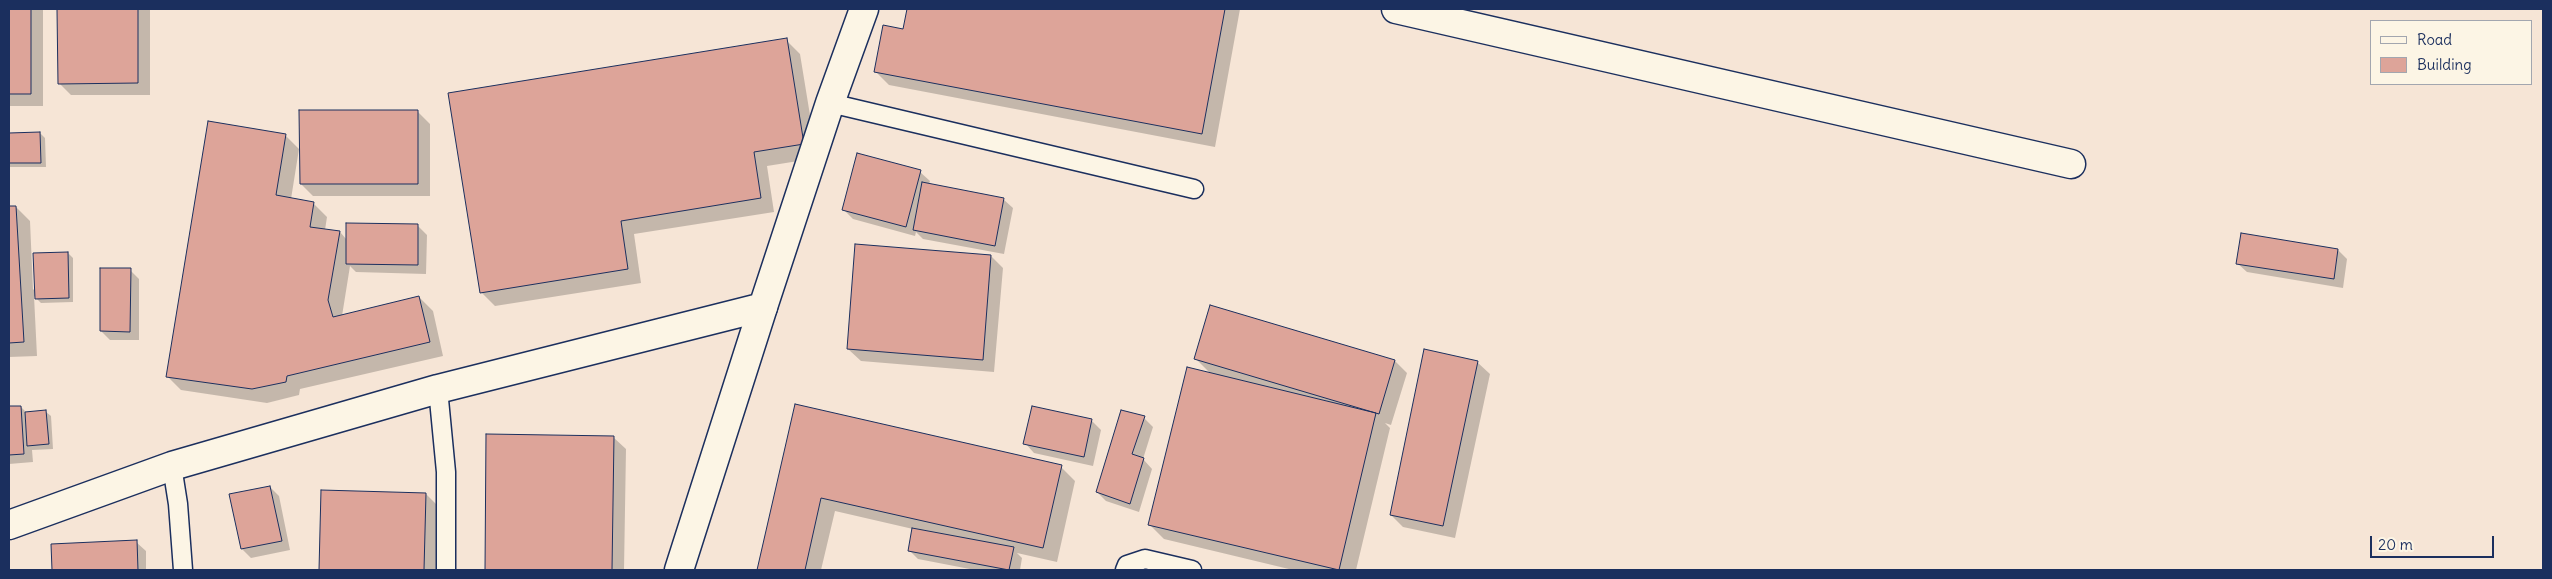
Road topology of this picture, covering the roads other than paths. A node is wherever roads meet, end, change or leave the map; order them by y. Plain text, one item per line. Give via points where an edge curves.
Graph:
1 (864, 9) edge
2 (1396, 9) edge
3 (830, 103) junction
4 (2071, 164) dead end
5 (1194, 189) dead end
6 (762, 307) junction
7 (438, 389) junction
8 (172, 466) junction
9 (9, 525) edge
10 (183, 570) edge
11 (446, 570) edge
12 (679, 570) edge
13 (1125, 570) edge
14 (1192, 570) edge

1 - 3 street
2 - 4 street
3 - 5 lane
3 - 6 street
6 - 7 street
6 - 12 street
7 - 8 street
7 - 11 lane via 446,472
8 - 9 street
8 - 10 lane
13 - 14 lane via 1127,565 1145,559

